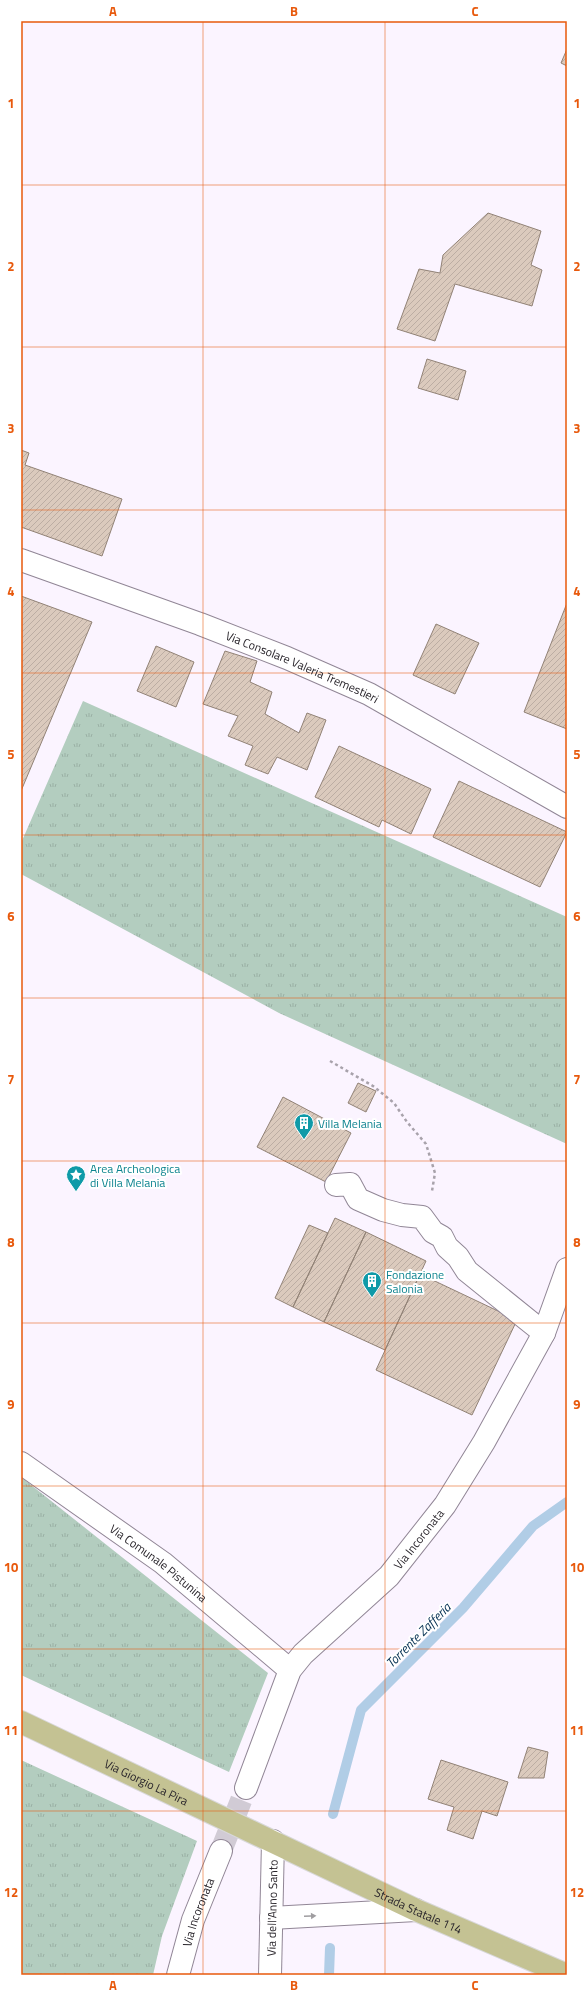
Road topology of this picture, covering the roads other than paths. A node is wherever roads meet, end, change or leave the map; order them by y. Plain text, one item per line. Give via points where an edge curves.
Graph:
1 (21, 560) edge
2 (567, 807) edge
3 (336, 1186) dead end
4 (567, 1269) edge
5 (544, 1333) junction
6 (21, 1463) edge
7 (290, 1670) junction
8 (21, 1722) edge
9 (246, 1788) tunnel mouth
10 (273, 1842) junction
11 (221, 1851) tunnel mouth
12 (416, 1910) junction
13 (271, 1918) junction
14 (563, 1974) edge
15 (178, 1975) edge
16 (270, 1975) edge

1 - 2 street, Via Consolare Valeria Tremestieri via 200,624 287,658 368,694
3 - 5 street via 350,1184 358,1199 383,1210 422,1217 433,1232 442,1237 467,1271
4 - 5 street, Via Incoronata
5 - 7 street, Via Incoronata via 484,1442 445,1505 389,1576
6 - 7 street, Via Comunale Pistunina via 163,1563
7 - 9 street, Via Incoronata
8 - 10 main road, Via Giorgio La Pira
10 - 12 main road, Strada Statale 114
10 - 13 street, Via dell'Anno Santo
11 - 15 street, Via Incoronata via 193,1920
13 -> 12 street
12 - 14 main road, Strada Statale 114
13 - 16 street, Via dell'Anno Santo

